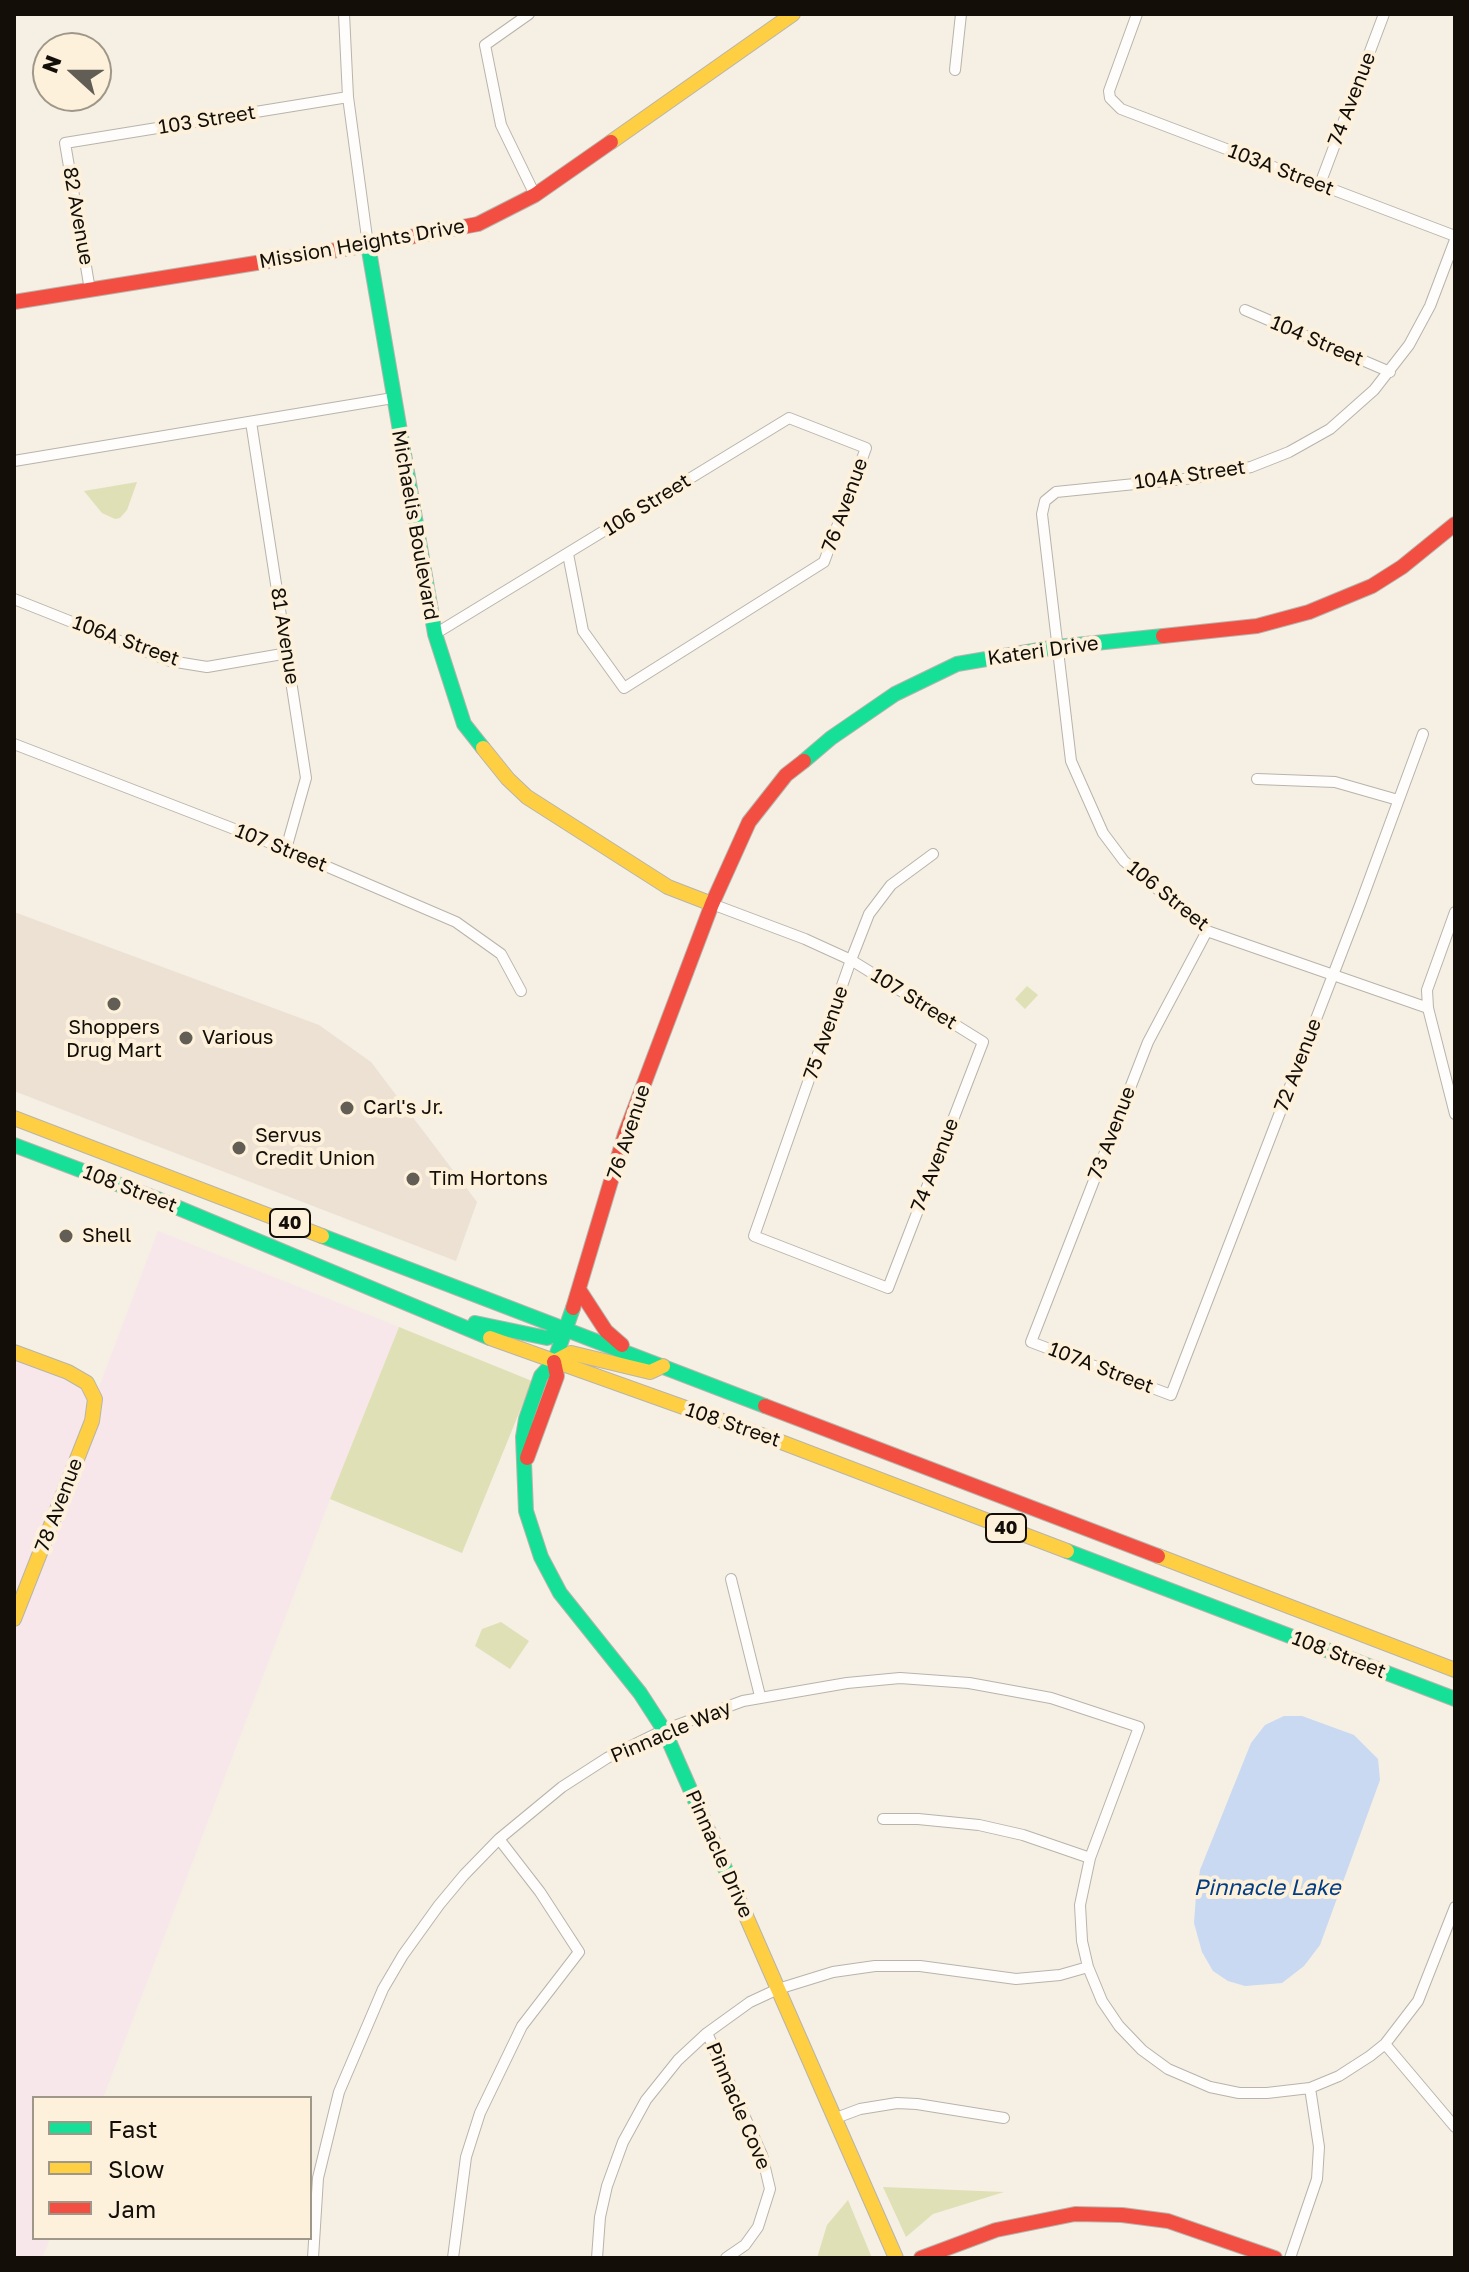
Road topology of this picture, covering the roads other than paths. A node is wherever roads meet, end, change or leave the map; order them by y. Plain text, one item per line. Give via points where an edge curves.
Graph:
1 (344, 14) edge
2 (529, 14) edge
3 (791, 14) edge
4 (961, 14) edge
5 (1137, 14) edge
6 (1384, 14) edge
7 (955, 70) dead end
8 (348, 97) junction
9 (65, 143) joint
10 (1320, 184) junction
11 (535, 195) junction
12 (1455, 238) edge
13 (368, 245) junction
14 (90, 290) junction
15 (14, 302) edge
16 (1245, 310) dead end
17 (1390, 372) junction
18 (393, 398) junction
19 (251, 422) junction
20 (866, 448) joint
21 (14, 461) edge
22 (1455, 524) edge
23 (568, 554) junction
24 (14, 599) edge
25 (435, 634) junction
26 (1057, 647) junction
27 (288, 653) junction
28 (1423, 734) dead end
29 (14, 744) edge
30 (1257, 779) dead end
31 (1398, 800) junction
32 (286, 849) junction
33 (933, 854) dead end
34 (712, 904) junction
35 (1455, 912) edge
36 (1207, 931) junction
37 (851, 960) junction
38 (1334, 973) junction
39 (521, 991) dead end
40 (1428, 1008) junction
41 (983, 1042) joint
42 (1455, 1114) edge
43 (14, 1118) edge
44 (14, 1145) edge
45 (888, 1288) joint
46 (580, 1291) junction
47 (403, 1303) junction
48 (566, 1329) junction
49 (1031, 1342) joint
50 (14, 1352) edge
51 (554, 1362) junction
52 (663, 1366) junction
53 (1171, 1395) joint
54 (731, 1579) dead end
55 (14, 1619) edge
56 (1455, 1670) edge
57 (760, 1696) junction
58 (1455, 1699) edge
59 (664, 1730) junction
60 (883, 1819) dead end
61 (499, 1839) junction
62 (1090, 1858) junction
63 (1455, 1907) edge
64 (1088, 1967) junction
65 (778, 1989) junction
66 (707, 2033) junction
67 (1385, 2044) junction
68 (1310, 2088) junction
69 (836, 2118) junction
70 (1004, 2118) dead end
71 (1455, 2127) edge
72 (313, 2258) edge
73 (453, 2258) edge
74 (597, 2258) edge
75 (726, 2258) edge
76 (896, 2258) edge
77 (921, 2258) edge
78 (1275, 2258) edge
79 (1290, 2258) edge

1 - 8 street, Michaelis Boulevard
2 - 11 street via 485,45 501,125
3 - 11 street, Mission Heights Drive
4 - 7 street
5 - 10 street, 103A Street via 1110,84 1110,98 1121,109
6 - 10 street, 74 Avenue
8 - 9 street, 103 Street
8 - 13 street, Michaelis Boulevard
9 - 14 street, 82 Avenue
10 - 12 street, 103A Street
11 - 13 street, Mission Heights Drive via 478,224
12 - 17 street via 1417,332
13 - 14 street, Mission Heights Drive
13 - 18 street, Michaelis Boulevard
14 - 15 street, Mission Heights Drive
16 - 17 street, 104 Street
17 - 26 street, 104A Street via 1330,429 1251,467 1056,492 1045,501 1042,514
18 - 19 street
18 - 25 street, Michaelis Boulevard
19 - 21 street
19 - 27 street, 81 Avenue
20 - 23 street, 106 Street via 789,418
20 - 23 street, 76 Avenue via 824,562 624,688 583,631
22 - 26 street, Kateri Drive via 1372,586 1309,612 1257,626
23 - 25 street, 106 Street
24 - 27 street, 106A Street via 170,661 207,667
25 - 34 street, Michaelis Boulevard via 464,724 508,779 527,797 668,887
26 - 34 street, Kateri Drive via 957,664 895,694 831,738 786,775 749,822
26 - 36 street, 106 Street via 1071,761 1103,833 1124,861
27 - 32 street, 81 Avenue via 306,778
28 - 31 street, 72 Avenue
29 - 32 street, 107 Street
30 - 31 street via 1335,782
31 - 38 street, 72 Avenue
32 - 39 street, 107 Street via 456,922 501,954
33 - 37 street, 75 Avenue via 891,885 869,914
34 - 37 street, 107 Street
34 - 46 street, 76 Avenue via 625,1134
35 - 40 street via 1430,978
36 - 38 street, 106 Street
36 - 49 street, 73 Avenue via 1148,1042
37 - 41 street, 107 Street
37 - 45 street, 75 Avenue via 754,1236
38 - 40 street, 106 Street
38 - 53 street, 72 Avenue
40 - 42 street
41 - 45 street, 74 Avenue
43 - 48 street, 108 Street / 40
44 - 47 street, 108 Street / 40
46 - 48 street, 76 Avenue
46 - 52 street via 619,1343
47 - 48 street via 547,1338
47 - 51 street, 108 Street / 40
48 - 51 street, 76 Avenue
48 - 52 street, 108 Street / 40
49 - 53 street, 107A Street
50 - 55 street, 78 Avenue via 87,1383 95,1399 92,1421
51 - 52 street via 571,1353 650,1372
51 - 58 street, 108 Street / 40 via 781,1442
51 - 59 street, Pinnacle Drive via 557,1376 524,1466 526,1511 535,1543 572,1610
52 - 56 street, 108 Street / 40
54 - 57 street
57 - 59 street, Pinnacle Way
57 - 62 street, Pinnacle Way via 900,1678 969,1683 1051,1698 1139,1727
59 - 61 street, Pinnacle Way via 562,1787
59 - 65 street, Pinnacle Drive
60 - 62 street via 979,1825
61 - 72 street, Pinnacle Way via 421,1929 366,2026 327,2135 318,2178
61 - 73 street via 579,1952 522,2026 480,2113 464,2169
62 - 64 street via 1080,1905
63 - 67 street via 1418,2001
64 - 65 street via 1016,1979 920,1966 875,1966
64 - 68 street via 1119,2026 1168,2069 1239,2093
65 - 66 street
65 - 69 street, Pinnacle Drive
66 - 74 street via 658,2084 623,2142 600,2217
66 - 75 street, Pinnacle Cove via 762,2155 770,2189 758,2227
67 - 68 street via 1339,2076
67 - 71 street
68 - 79 street via 1319,2147 1317,2179
69 - 70 street via 897,2103
69 - 76 street, Pinnacle Drive
77 - 78 street via 996,2230 1075,2214 1168,2221

